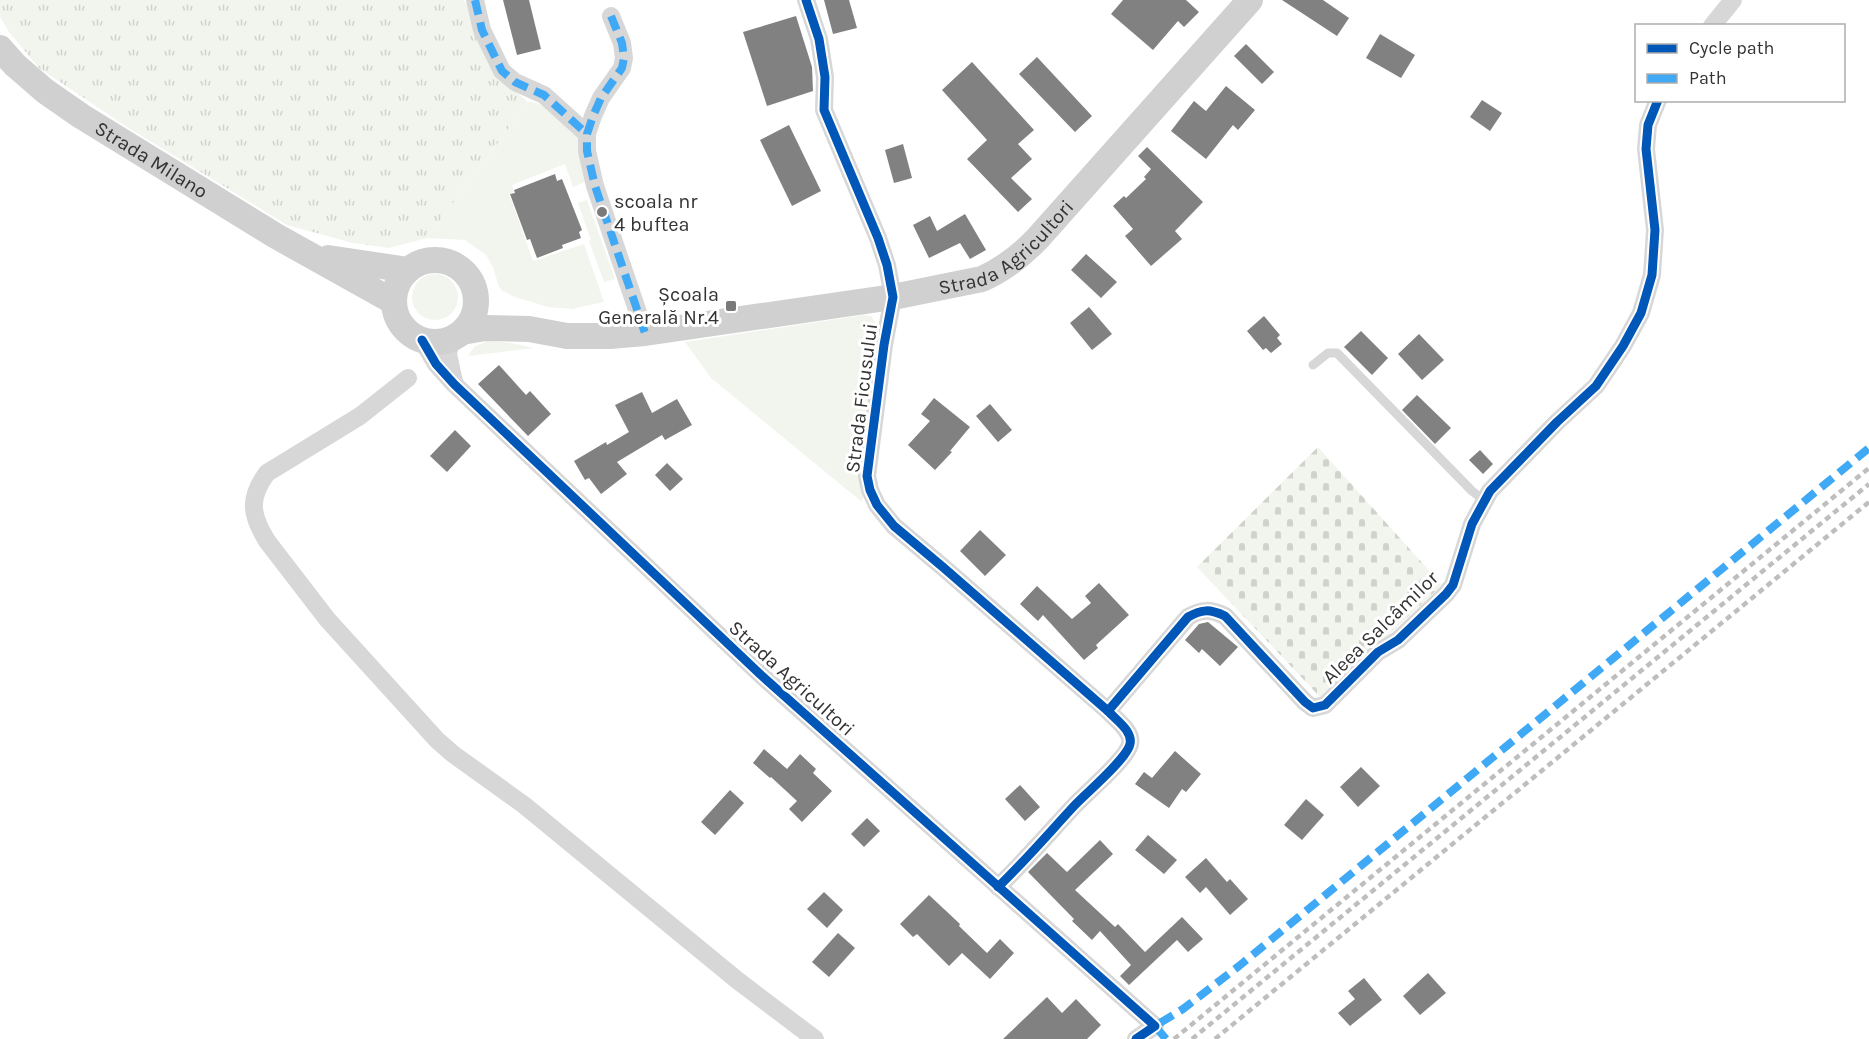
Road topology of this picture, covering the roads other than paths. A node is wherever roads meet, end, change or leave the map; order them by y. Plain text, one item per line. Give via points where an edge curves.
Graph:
1 (475, 0) edge
2 (806, 0) edge
3 (1250, 0) edge
4 (1733, 0) edge
5 (611, 16) dead end
6 (1714, 24) edge
7 (0, 48) edge
8 (1657, 102) edge
9 (587, 134) junction
10 (313, 256) junction
11 (408, 270) junction
12 (476, 297) junction
13 (893, 297) junction
14 (394, 302) junction
15 (529, 329) junction
16 (645, 333) junction
17 (457, 335) junction
18 (422, 340) junction
19 (1313, 365) dead end
20 (408, 378) dead end
21 (454, 384) junction
22 (1485, 501) junction
23 (1107, 711) junction
24 (998, 887) junction
25 (815, 1039) edge
26 (1136, 1039) edge

1 - 9 street via 482,30 502,71 515,82 544,95
2 - 13 street, Strada Ficusului via 819,39 825,78 824,110 878,238
3 - 13 main road, Strada Agricultori via 1027,250 982,279
4 - 6 street
5 - 9 street via 622,43 622,68 601,98
7 - 10 main road, Strada Milano via 45,91 81,116
8 - 22 street, Aleea Salcâmilor via 1648,125 1646,149 1655,230 1653,275 1641,314 1596,386 1557,422
9 - 16 street via 595,186
10 - 11 main road, Strada Milano
10 - 14 main road, Strada Milano
11 - 12 main road via 430,261 453,264 471,281
11 - 14 main road via 400,280
12 - 15 main road, Strada Agricultori
12 - 17 main road via 474,315
13 - 16 main road, Strada Agricultori
13 - 23 street, Strada Ficusului via 867,476 877,505 894,526
14 - 18 main road via 402,325
15 - 16 main road, Strada Agricultori via 567,336
15 - 17 main road, Strada Agricultori via 485,328
17 - 18 main road via 436,342
17 - 21 street via 448,354
18 - 21 street, Strada Agricultori
19 - 22 lane via 1328,353 1337,353
20 - 25 street via 360,416 267,473 254,495 253,507 267,541 327,619 437,740
21 - 24 street, Strada Agricultori via 761,675
22 - 23 street, Aleea Salcâmilor via 1446,594 1398,640 1377,652 1325,705 1313,708 1305,702 1225,616 1199,610 1188,617
23 - 24 street via 1128,732 1128,751
24 - 26 street, Strada Agricultori via 1155,1026

